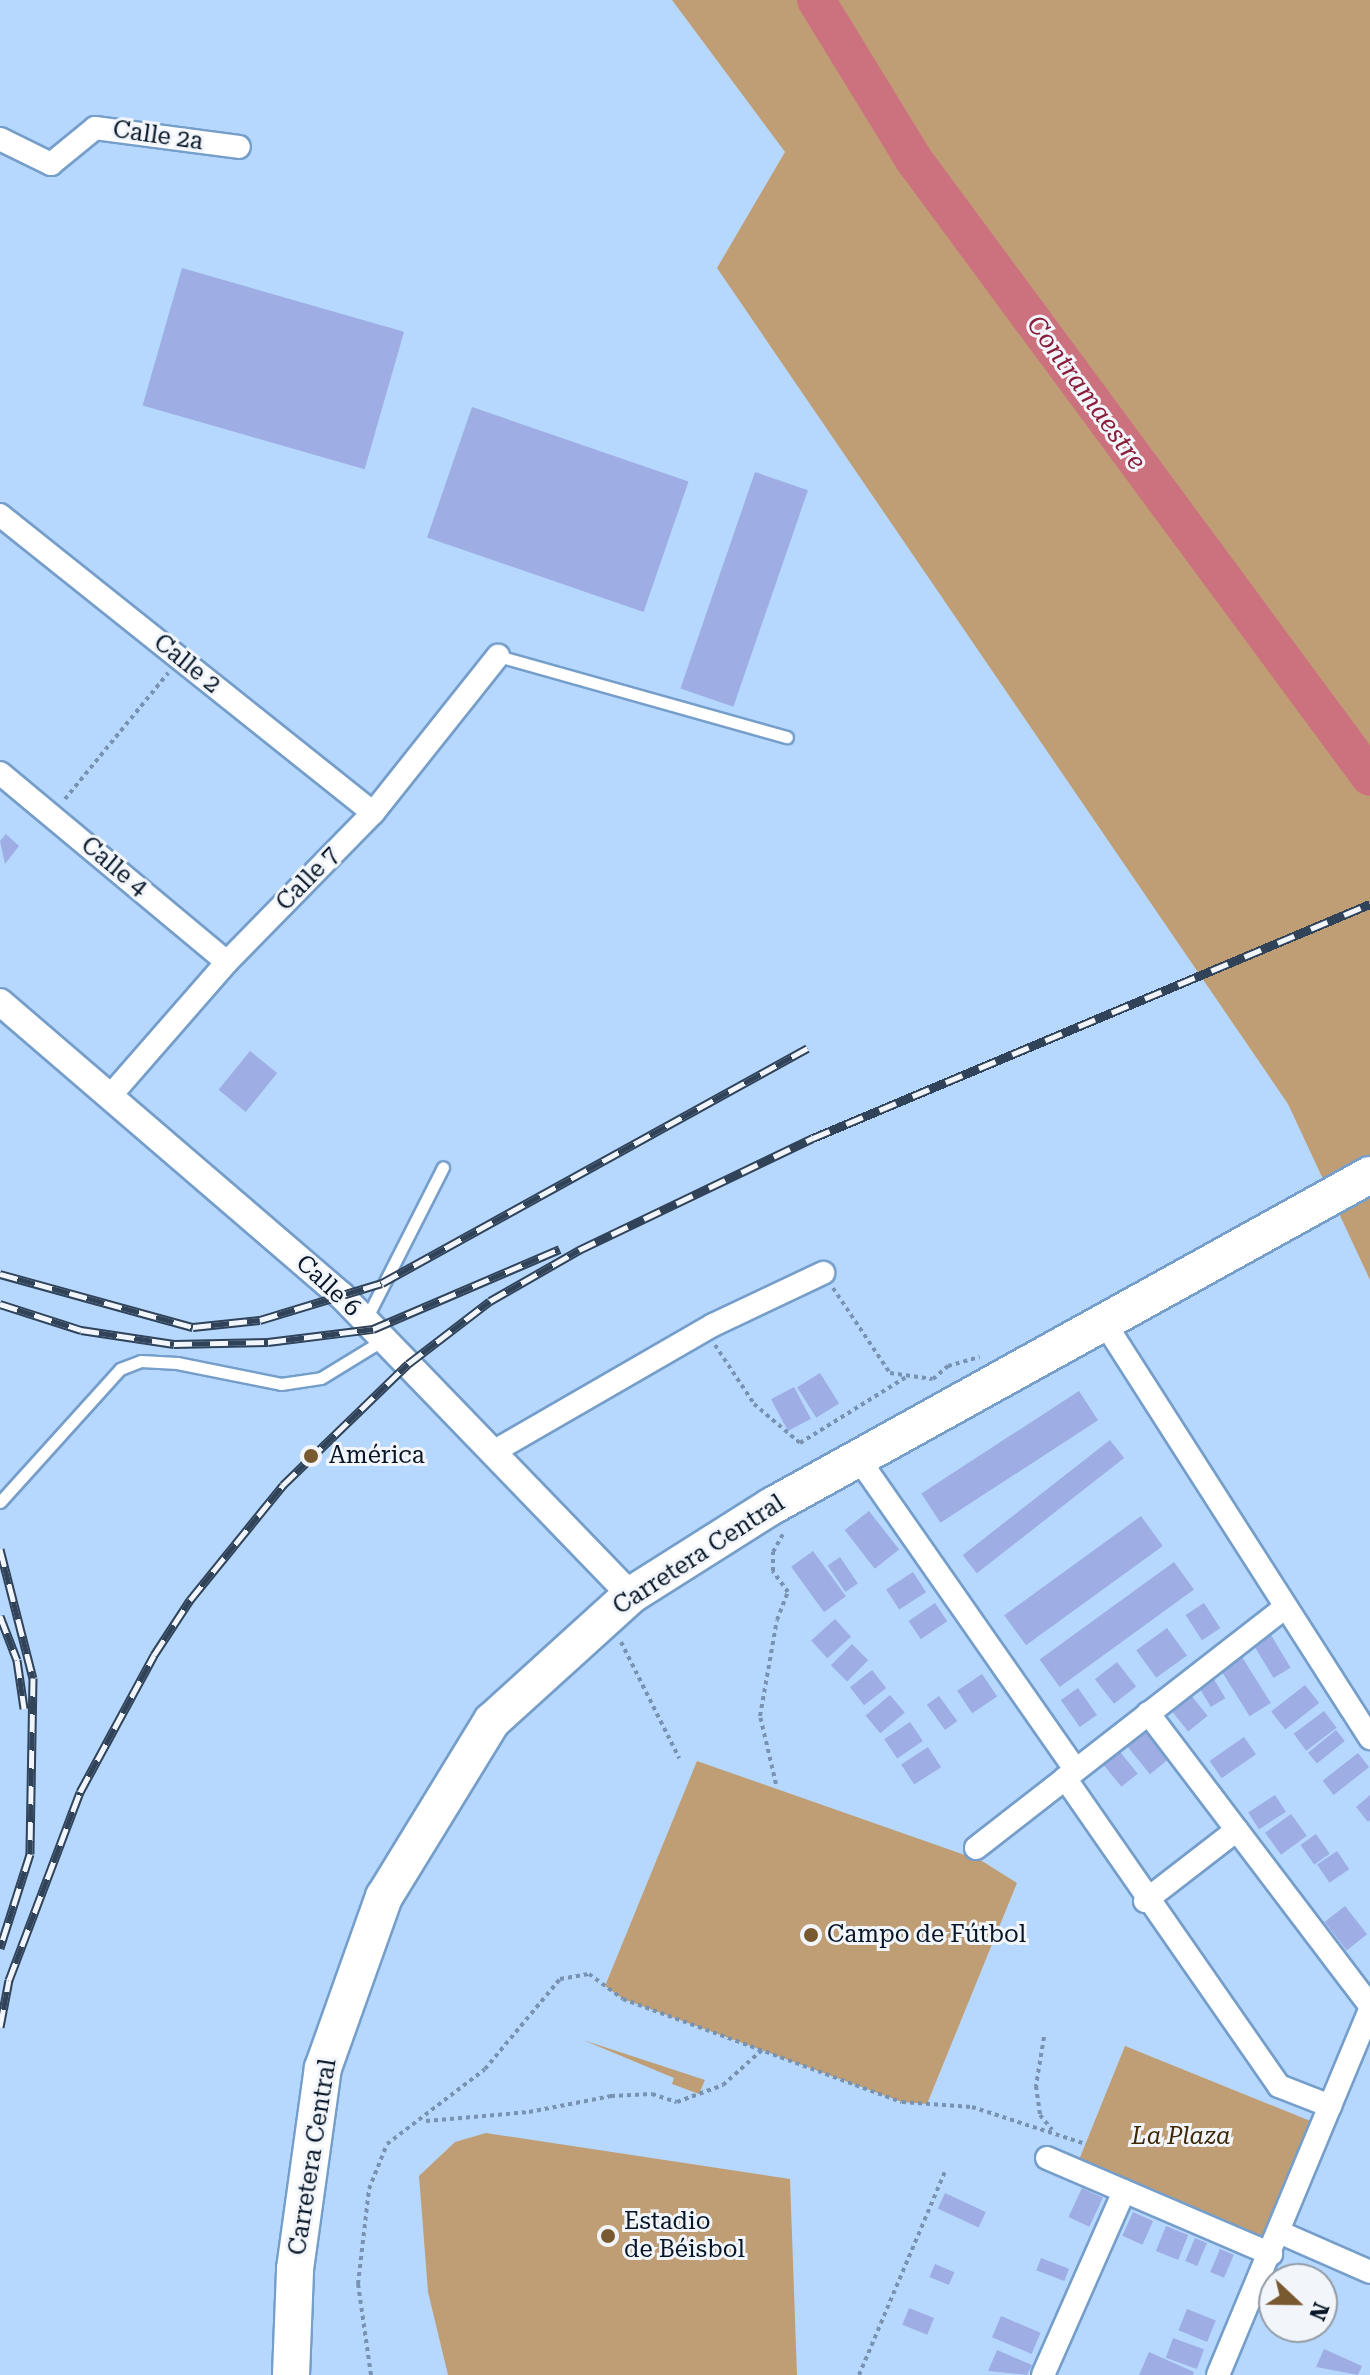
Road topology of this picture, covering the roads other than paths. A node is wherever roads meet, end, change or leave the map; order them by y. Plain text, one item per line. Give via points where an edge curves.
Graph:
1 (0, 139) edge
2 (239, 147) dead end
3 (0, 515) edge
4 (498, 656) joint
5 (787, 737) dead end
6 (0, 773) edge
7 (373, 813) junction
8 (227, 962) junction
9 (0, 1002) edge
10 (111, 1095) junction
11 (443, 1167) dead end
12 (1370, 1175) edge
13 (823, 1273) road end
14 (1104, 1322) junction
15 (375, 1330) junction
16 (493, 1452) junction
17 (858, 1458) junction
18 (0, 1502) edge
19 (619, 1605) junction
20 (1284, 1608) junction
21 (1148, 1713) junction
22 (1370, 1738) edge
23 (1070, 1774) junction
24 (1237, 1830) junction
25 (976, 1848) dead end
26 (1145, 1901) junction
27 (1370, 2007) edge
28 (1330, 2106) junction
29 (1047, 2158) dead end
30 (1124, 2191) junction
31 (1279, 2232) junction
32 (1271, 2254) junction
33 (1370, 2272) edge
34 (291, 2375) edge
35 (1043, 2375) edge
36 (1218, 2375) edge

1 - 2 street, Calle 2a via 51,164 95,128
3 - 7 street, Calle 2
4 - 5 lane
4 - 7 street, Calle 7
6 - 8 street, Calle 4
7 - 8 street, Calle 7
8 - 10 street, Calle 7
9 - 10 street, Calle 6
10 - 15 street, Calle 6
11 - 15 lane
12 - 14 highway, Carretera Central
13 - 16 street via 702,1332
14 - 17 highway, Carretera Central
14 - 20 street
15 - 16 street, Calle 6
15 - 18 lane via 321,1378 281,1384 141,1361 120,1369
16 - 19 street, Calle 6
17 - 19 highway, Carretera Central
17 - 23 street
19 - 34 highway, Carretera Central via 492,1721 384,1897 323,2068 295,2269
20 - 21 street
20 - 22 street
21 - 23 street
21 - 24 street
23 - 25 street
23 - 26 street
24 - 26 street
24 - 27 street
26 - 28 street via 1279,2086
27 - 28 street
28 - 31 street
29 - 30 street
30 - 32 street
30 - 35 street
31 - 32 street
31 - 33 street
32 - 36 street

